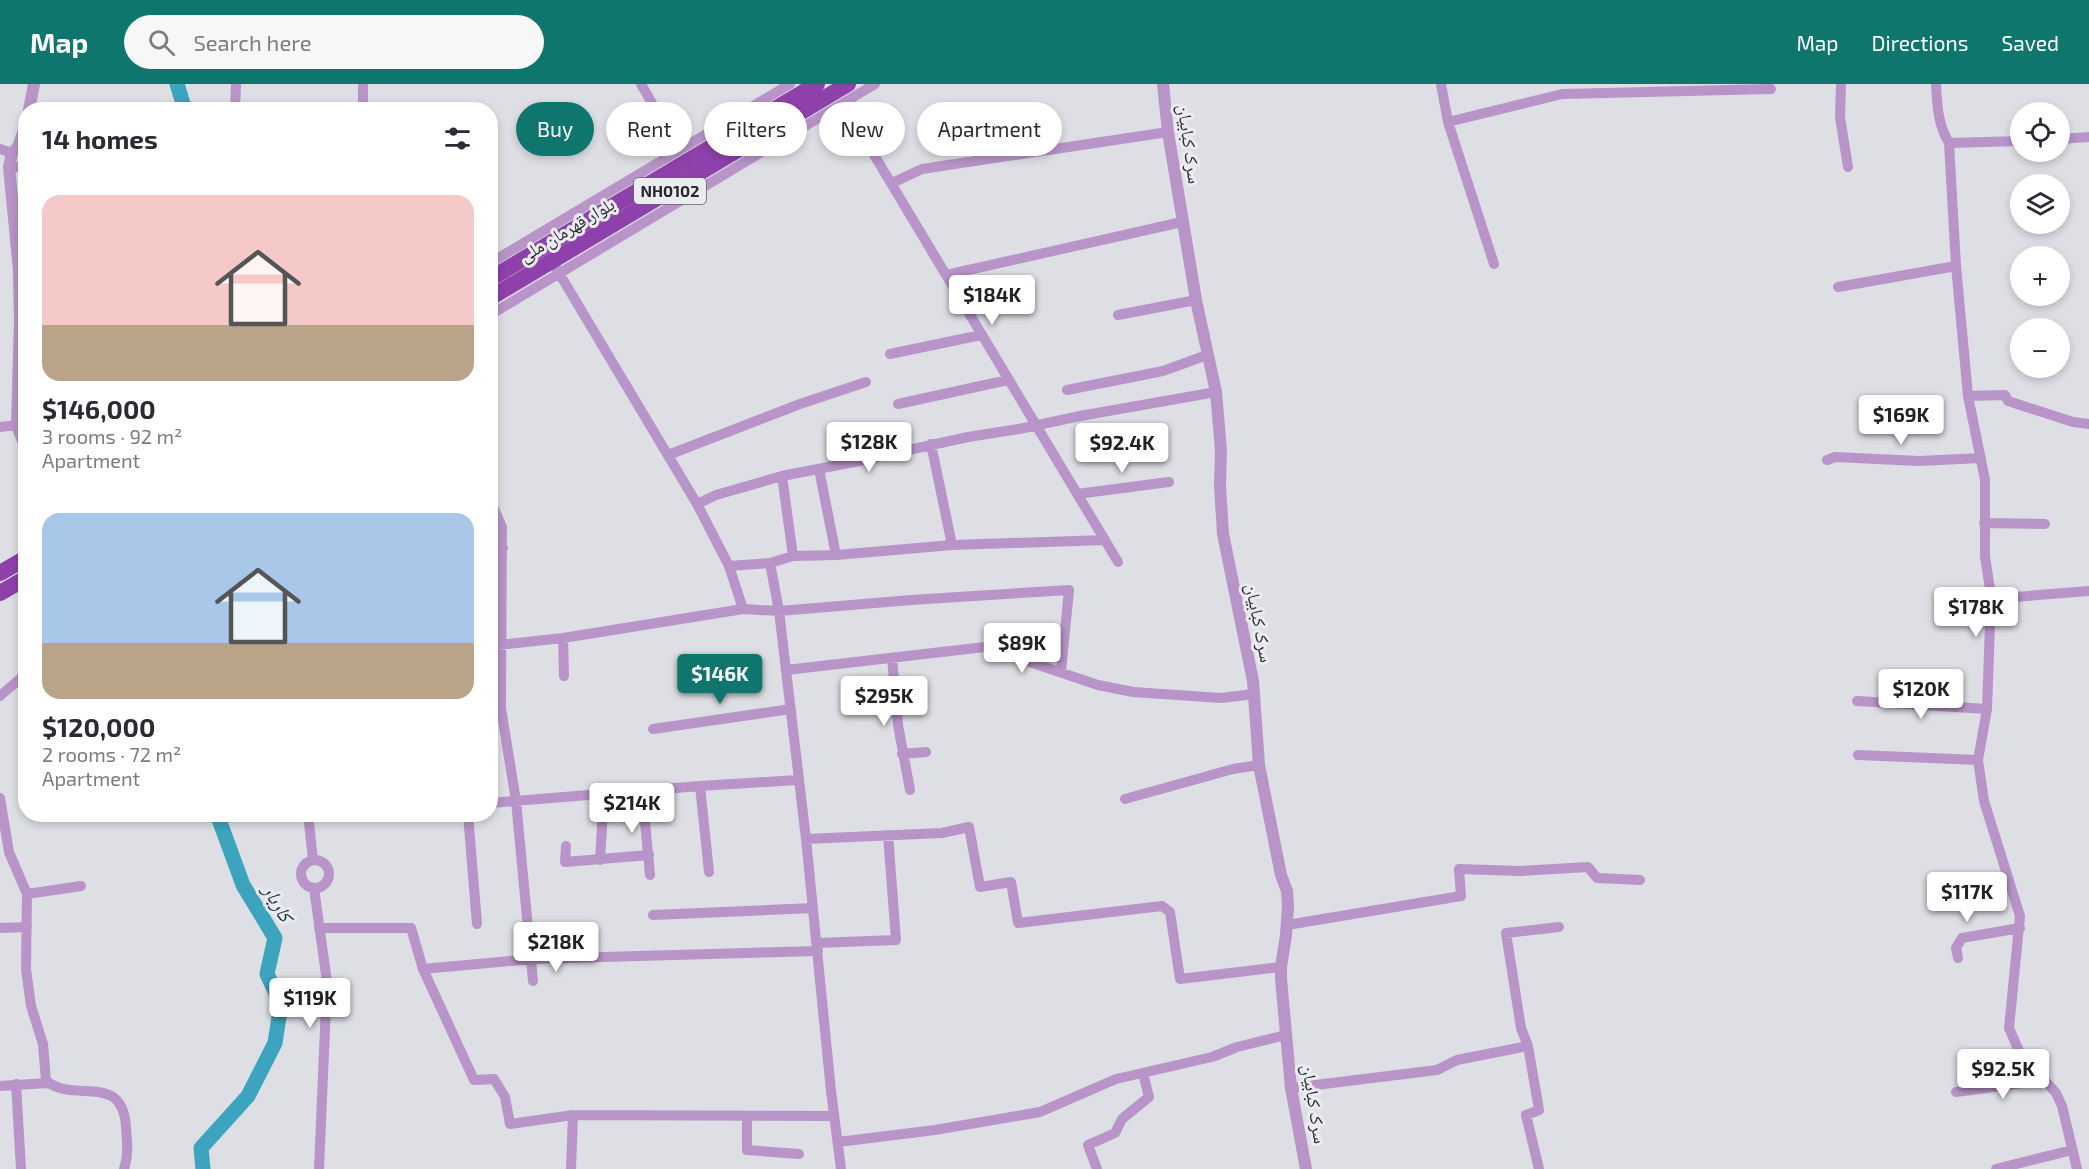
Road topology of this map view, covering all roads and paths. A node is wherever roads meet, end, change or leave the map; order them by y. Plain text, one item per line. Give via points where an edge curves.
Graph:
1 (34, 84) edge
2 (236, 84) edge
3 (363, 84) edge
4 (641, 84) edge
5 (790, 84) edge
6 (818, 84) edge
7 (848, 84) edge
8 (875, 84) edge
9 (1163, 84) edge
10 (1441, 84) edge
11 (1841, 84) edge
12 (1936, 84) edge
13 (1726, 87) edge
14 (1645, 88) edge
15 (1580, 89) edge
16 (1771, 89) dead end
17 (31, 102) edge
18 (235, 102) edge
19 (363, 102) edge
20 (651, 102) edge
21 (787, 102) edge
22 (790, 102) edge
23 (793, 102) edge
24 (845, 102) edge
25 (1448, 122) junction
26 (1168, 132) junction
27 (2089, 137) edge
28 (2070, 138) edge
29 (2010, 141) edge
30 (1949, 143) junction
31 (6, 151) edge
32 (669, 156) edge
33 (709, 156) edge
34 (709, 156) edge
35 (875, 156) edge
36 (9, 167) junction
37 (18, 167) edge
38 (1848, 167) dead end
39 (892, 183) junction
40 (18, 214) edge
41 (1182, 222) junction
42 (498, 257) edge
43 (552, 261) junction
44 (1494, 264) dead end
45 (1956, 266) junction
46 (946, 275) junction
47 (498, 277) edge
48 (1838, 287) dead end
49 (498, 293) edge
50 (1196, 300) junction
51 (498, 308) edge
52 (1118, 315) dead end
53 (981, 335) junction
54 (890, 354) dead end
55 (1208, 355) junction
56 (1008, 380) junction
57 (866, 382) dead end
58 (1067, 390) dead end
59 (1216, 392) junction
60 (1968, 396) junction
61 (898, 404) dead end
62 (2089, 424) edge
63 (18, 425) edge
64 (1036, 426) junction
65 (0, 427) edge
66 (931, 444) junction
67 (668, 455) junction
68 (1981, 458) junction
69 (1827, 460) dead end
70 (819, 469) junction
71 (782, 476) junction
72 (1169, 482) dead end
73 (1077, 494) junction
74 (697, 504) junction
75 (498, 518) edge
76 (1984, 523) junction
77 (2045, 524) dead end
78 (1105, 540) junction
79 (952, 545) junction
80 (503, 548) junction
81 (498, 549) edge
82 (836, 555) junction
83 (793, 556) junction
84 (770, 562) junction
85 (1118, 562) dead end
86 (18, 563) edge
87 (729, 566) junction
88 (0, 573) edge
89 (18, 583) edge
90 (2089, 591) edge
91 (0, 593) edge
92 (1990, 599) junction
93 (743, 609) junction
94 (779, 611) junction
95 (563, 638) junction
96 (498, 645) edge
97 (502, 645) junction
98 (892, 658) junction
99 (786, 670) junction
100 (1061, 672) junction
101 (564, 676) dead end
102 (18, 681) edge
103 (498, 687) edge
104 (1254, 694) junction
105 (0, 696) edge
106 (1857, 701) dead end
107 (790, 709) junction
108 (1987, 710) junction
109 (498, 717) edge
110 (653, 729) dead end
111 (926, 752) dead end
112 (902, 754) junction
113 (1858, 756) dead end
114 (1978, 760) junction
115 (1259, 765) junction
116 (798, 780) junction
117 (700, 786) junction
118 (642, 790) junction
119 (910, 790) dead end
120 (604, 794) junction
121 (0, 798) edge
122 (1125, 800) dead end
123 (516, 801) junction
124 (498, 802) edge
125 (309, 822) edge
126 (469, 822) edge
127 (888, 836) junction
128 (806, 839) junction
129 (566, 846) dead end
130 (648, 855) junction
131 (314, 860) junction
132 (600, 860) junction
133 (709, 872) dead end
134 (650, 875) dead end
135 (1640, 880) dead end
136 (81, 886) dead end
137 (314, 888) junction
138 (27, 894) junction
139 (813, 908) junction
140 (653, 915) dead end
141 (477, 924) dead end
142 (1287, 925) junction
143 (27, 927) junction
144 (1559, 927) dead end
145 (0, 928) edge
146 (319, 928) junction
147 (2020, 928) junction
148 (818, 947) junction
149 (1958, 958) dead end
150 (532, 959) junction
151 (1281, 967) junction
152 (423, 969) junction
153 (533, 981) dead end
154 (1286, 1035) junction
155 (1528, 1046) junction
156 (1143, 1073) junction
157 (2045, 1080) junction
158 (48, 1083) junction
159 (16, 1084) junction
160 (0, 1086) edge
161 (1291, 1088) junction
162 (1956, 1092) dead end
163 (573, 1115) junction
164 (747, 1116) junction
165 (834, 1116) junction
166 (838, 1142) junction
167 (2072, 1149) junction
168 (799, 1154) dead end
169 (2089, 1159) edge
170 (2077, 1165) edge
171 (21, 1169) edge
172 (124, 1169) edge
173 (319, 1169) edge
174 (572, 1169) edge
175 (841, 1169) edge
176 (1097, 1169) edge
177 (1306, 1169) edge
178 (1539, 1169) edge
179 (1996, 1169) edge

1 - 17 street
2 - 18 street
3 - 19 street
4 - 20 street
5 - 21 street
6 - 22 highway, بلوار قهرمان ملی / NH0102
7 - 23 highway, بلوار قهرمان ملی / NH0102
8 - 24 street
9 - 26 street, سرک کبابیان
10 - 25 street
11 - 38 street via 1840,117
12 - 30 street via 1940,120
13 - 14 street
13 - 16 street
14 - 15 street
15 - 25 street
25 - 44 street
26 - 39 street via 922,169
26 - 41 street, سرک کبابیان
27 - 28 street
29 - 30 street
30 - 45 street
31 - 36 street
32 - 42 street
33 - 43 highway, بلوار قهرمان ملی / NH0102
34 - 43 street
35 - 39 street
36 - 37 street
36 - 40 street
39 - 46 street
41 - 46 street
41 - 50 street, سرک کبابیان
43 - 47 highway, بلوار قهرمان ملی / NH0102
43 - 49 highway, بلوار قهرمان ملی / NH0102
43 - 51 street
43 - 67 street
45 - 48 street
45 - 60 street
46 - 53 street
50 - 52 street
50 - 55 street, سرک کبابیان
53 - 54 street
53 - 56 street
55 - 58 street via 1163,371
55 - 59 street, سرک کبابیان
56 - 61 street
56 - 64 street
57 - 67 street
59 - 64 street
59 - 104 street, سرک کبابیان via 1223,534
60 - 62 street via 2006,395 2008,401
60 - 68 street
63 - 65 street
64 - 66 street
64 - 73 street
66 - 70 street
66 - 79 street
67 - 74 street
68 - 69 street
68 - 76 street
70 - 71 street
70 - 82 street
71 - 74 street
71 - 83 street
72 - 73 street
73 - 78 street
74 - 87 street
75 - 80 street
76 - 77 street
76 - 92 street
78 - 79 street
78 - 85 street
79 - 82 street
80 - 81 street
80 - 97 street
82 - 83 street
83 - 84 street
84 - 87 street
84 - 94 street
86 - 88 highway
87 - 93 street
89 - 91 highway
90 - 92 street
92 - 108 street
93 - 94 street
93 - 95 street
94 - 99 street
94 - 100 street via 1069,590
95 - 97 street
95 - 101 street
96 - 97 street
97 - 103 street
98 - 99 street
98 - 100 street via 985,647
98 - 112 street
99 - 107 street
100 - 104 street via 1133,692 1221,698
102 - 105 street
104 - 115 street, سرک کبابیان
106 - 108 street
107 - 110 street
107 - 116 street
108 - 114 street
109 - 123 street
111 - 112 street
112 - 119 street
113 - 114 street
114 - 147 street via 1984,801 2020,916
115 - 122 street
115 - 142 street, سرک کبابیان via 1287,891
116 - 117 street
116 - 128 street
117 - 118 street
117 - 133 street
118 - 120 street
118 - 130 street
120 - 123 street
120 - 132 street
121 - 138 street via 9,852
123 - 124 street
123 - 150 street
125 - 131 street
126 - 141 street
127 - 128 street
127 - 148 street via 896,940
127 - 151 street via 969,827 980,887 1011,882 1018,923 1162,906 1170,912 1180,979
128 - 139 street
129 - 132 street via 566,862
130 - 132 street
130 - 134 street
131 - 137 street via 303,867 301,876 305,884
131 - 137 street via 325,865 328,874 323,885
135 - 142 street via 1597,878 1588,867 1459,869 1461,896
136 - 138 street
137 - 146 street
138 - 143 street
139 - 140 street
139 - 148 street
142 - 151 street, سرک کبابیان
143 - 145 street
143 - 158 street via 26,969
144 - 155 street via 1506,933 1521,1028
146 - 152 street via 411,928
146 - 173 street via 327,982
147 - 149 street via 1962,938 1956,948
147 - 157 street via 2009,1028 2019,1051
148 - 150 street
148 - 165 street
150 - 152 street
150 - 153 street
151 - 154 street, سرک کبابیان
152 - 163 street via 474,1080 494,1079 505,1097 510,1124
154 - 156 street
154 - 161 street, سرک کبابیان
155 - 161 street via 1457,1060 1437,1070
155 - 178 street via 1539,1110 1526,1115
156 - 166 street via 1116,1079 1040,1113
156 - 176 street via 1149,1097 1122,1119 1115,1133 1088,1145
157 - 162 street
157 - 167 street via 2056,1092
158 - 159 street
158 - 172 street via 103,1093 120,1103 129,1148
159 - 160 street
159 - 171 street
161 - 177 street, سرک کبابیان
163 - 164 street
163 - 174 street
164 - 165 street
164 - 168 street via 747,1150
165 - 166 street
166 - 175 street
167 - 170 street
167 - 179 street
169 - 170 street

